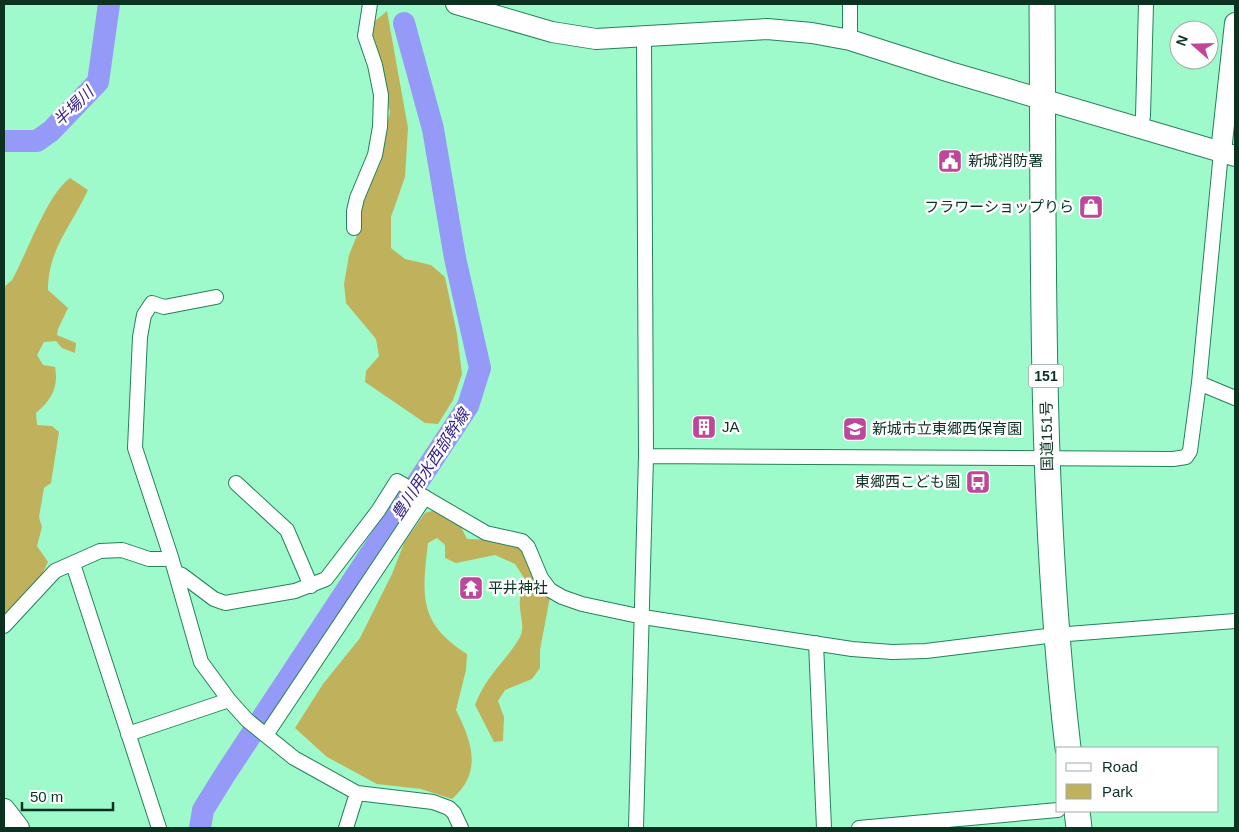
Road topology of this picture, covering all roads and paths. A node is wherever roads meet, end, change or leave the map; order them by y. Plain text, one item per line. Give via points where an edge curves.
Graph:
1 (370, 4) edge
2 (456, 4) edge
3 (850, 4) edge
4 (1042, 4) edge
5 (1146, 4) edge
6 (1235, 23) edge
7 (644, 36) junction
8 (850, 40) junction
9 (1042, 99) junction
10 (1140, 128) junction
11 (1228, 154) edge
12 (354, 228) dead end
13 (216, 296) dead end
14 (1198, 383) junction
15 (1235, 398) edge
16 (646, 456) junction
17 (1047, 459) junction
18 (236, 483) dead end
19 (423, 495) junction
20 (171, 557) junction
21 (73, 564) junction
22 (176, 573) junction
23 (311, 586) junction
24 (644, 617) junction
25 (1235, 621) edge
26 (4, 626) edge
27 (1056, 635) junction
28 (816, 643) junction
29 (228, 700) junction
30 (128, 734) junction
31 (264, 734) junction
32 (1068, 747) edge
33 (358, 793) junction
34 (4, 810) edge
35 (1056, 810) edge
36 (1077, 812) edge
37 (18, 828) edge
38 (159, 828) edge
39 (346, 828) edge
40 (461, 828) edge
41 (636, 828) edge
42 (824, 828) edge
43 (859, 828) edge
44 (1079, 828) edge

1 - 12 street via 365,36 381,95 380,127 376,155 357,198
2 - 7 street via 561,34 596,39
3 - 8 street
4 - 9 highway, 国道151号 / 151
5 - 10 street
6 - 11 street
7 - 8 street via 767,29
7 - 16 street
8 - 9 street
9 - 10 street
9 - 17 highway, 国道151号 / 151
10 - 11 street
11 - 14 street
13 - 20 street via 164,307 152,302 144,316 140,337 135,448
14 - 15 street
14 - 17 street via 1193,441 1186,457
16 - 17 street
16 - 24 street
17 - 27 highway, 国道151号 / 151
18 - 23 street via 288,530
19 - 23 street via 397,481 326,579
19 - 24 street via 486,533 522,541 528,547 541,578 550,590 562,597
19 - 31 street
20 - 21 street via 149,559 122,550 100,550
20 - 22 street
21 - 26 street via 55,571
21 - 30 street
22 - 23 street via 225,603
22 - 29 street via 201,662
24 - 28 street
24 - 41 street
25 - 27 street
27 - 28 street via 926,651 892,652
27 - 32 highway, 国道151号 / 151
28 - 42 street
29 - 30 street
29 - 31 street
30 - 38 street
31 - 33 street via 294,758
33 - 39 street
33 - 40 street via 433,802 454,812
34 - 37 main road
35 - 43 street
36 - 44 highway

